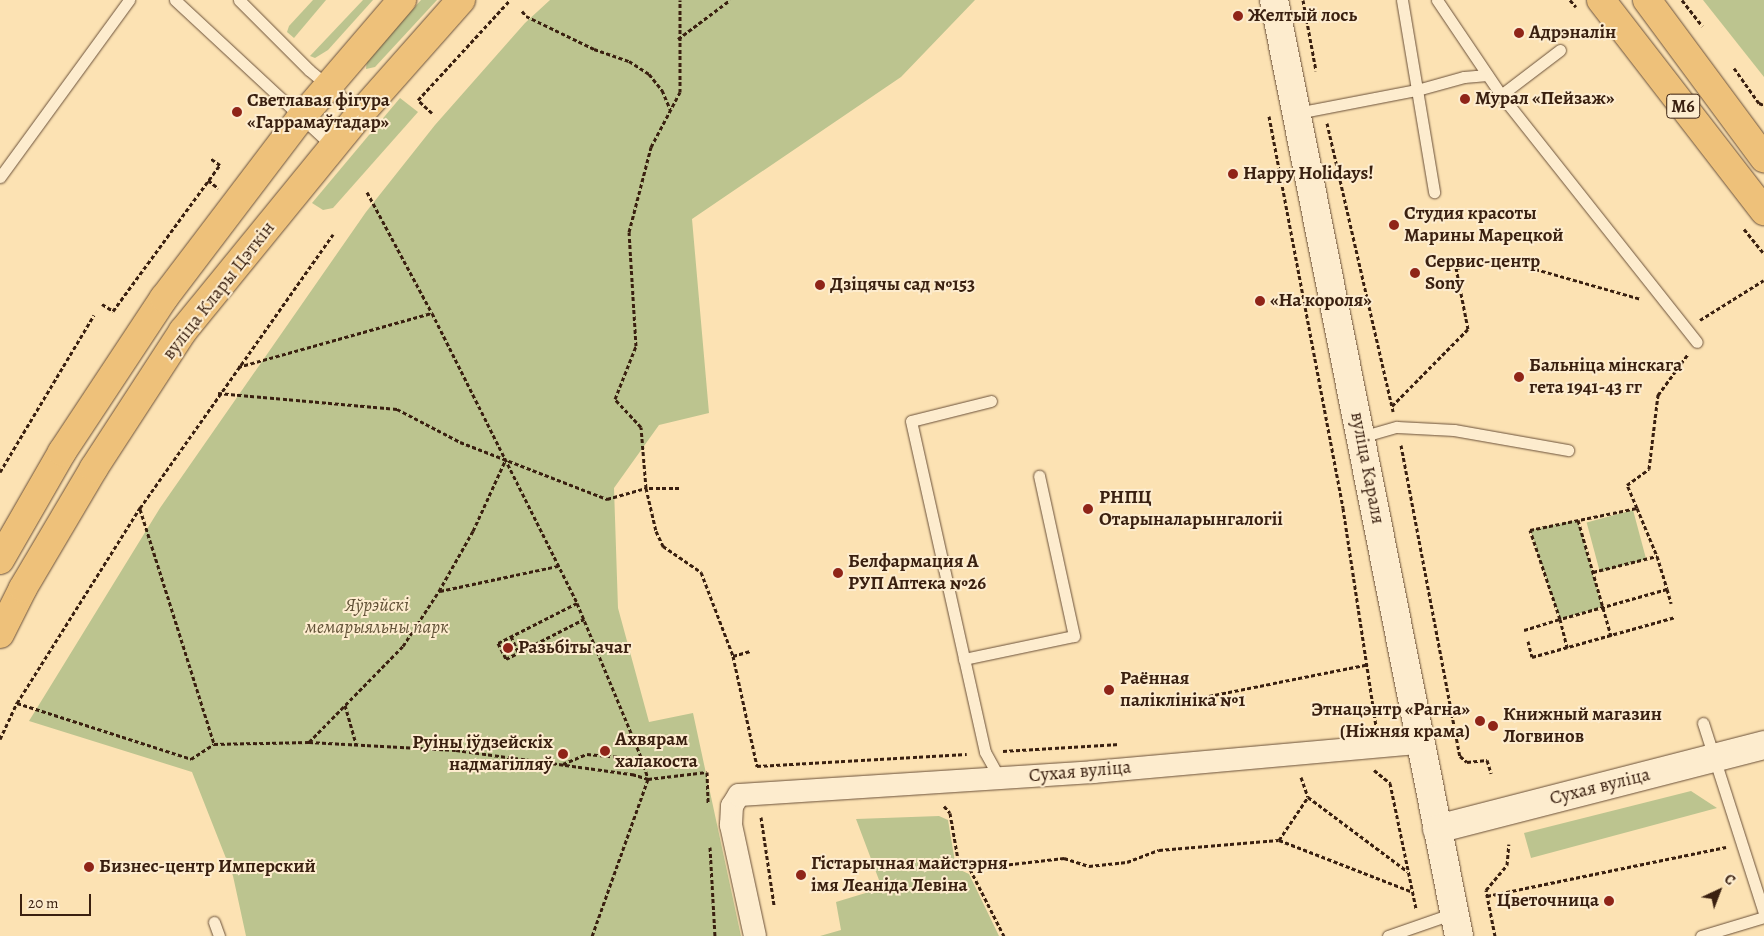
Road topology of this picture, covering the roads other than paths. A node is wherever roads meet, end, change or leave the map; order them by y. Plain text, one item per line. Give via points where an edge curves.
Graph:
1 (129, 0) edge
2 (176, 0) edge
3 (239, 0) edge
4 (402, 0) edge
5 (461, 0) edge
6 (1274, 0) edge
7 (1402, 0) edge
8 (1437, 0) edge
9 (1601, 0) edge
10 (1647, 0) edge
11 (1560, 50) dead end
12 (1487, 75) junction
13 (329, 85) junction
14 (1417, 90) junction
15 (1501, 95) junction
16 (360, 113) junction
17 (1283, 113) junction
18 (300, 118) junction
19 (333, 147) junction
20 (1764, 158) edge
21 (0, 177) edge
22 (1434, 192) dead end
23 (1764, 212) edge
24 (1697, 342) road end
25 (991, 401) dead end
26 (1361, 437) junction
27 (1568, 450) dead end
28 (1039, 476) dead end
29 (0, 560) edge
30 (0, 634) edge
31 (964, 659) junction
32 (1703, 723) dead end
33 (1420, 743) junction
34 (1764, 745) edge
35 (1715, 757) junction
36 (1000, 779) junction
37 (1437, 829) junction
38 (1764, 913) edge
39 (1764, 917) edge
40 (214, 922) dead end
41 (1456, 924) edge
42 (219, 936) edge
43 (755, 936) edge
44 (1388, 936) edge
45 (1701, 936) edge

1 - 21 lane
2 - 18 lane
3 - 13 lane
4 - 13 main road, вуліца Клары Цэткін
5 - 16 main road, вуліца Клары Цэткін
6 - 17 main road, вуліца Караля
7 - 14 lane
8 - 12 lane
9 - 23 main road, М6
10 - 20 main road, М6
11 - 15 lane
12 - 14 lane via 1464,77
12 - 15 lane
13 - 16 lane
13 - 18 main road, вуліца Клары Цэткін
14 - 17 lane via 1324,109
14 - 22 lane
15 - 24 lane
16 - 19 main road, вуліца Клары Цэткін
17 - 26 main road, вуліца Караля
18 - 19 lane
18 - 29 main road, вуліца Клары Цэткін via 164,298 62,452
19 - 30 main road, вуліца Клары Цэткін via 183,331 94,468 23,588
25 - 31 lane via 911,421
26 - 27 lane via 1397,427 1454,430
26 - 33 main road, вуліца Караля
28 - 31 lane via 1074,636
31 - 36 lane via 985,752
32 - 35 lane
33 - 36 street, Сухая вуліца
33 - 37 main road, вуліца Караля
34 - 35 main road, Сухая вуліца
35 - 37 main road, Сухая вуліца
35 - 38 lane
36 - 43 street, Сухая вуліца via 739,795 732,806 731,826
37 - 41 main road, вуліца Караля
39 - 45 lane
40 - 42 lane
41 - 44 lane

